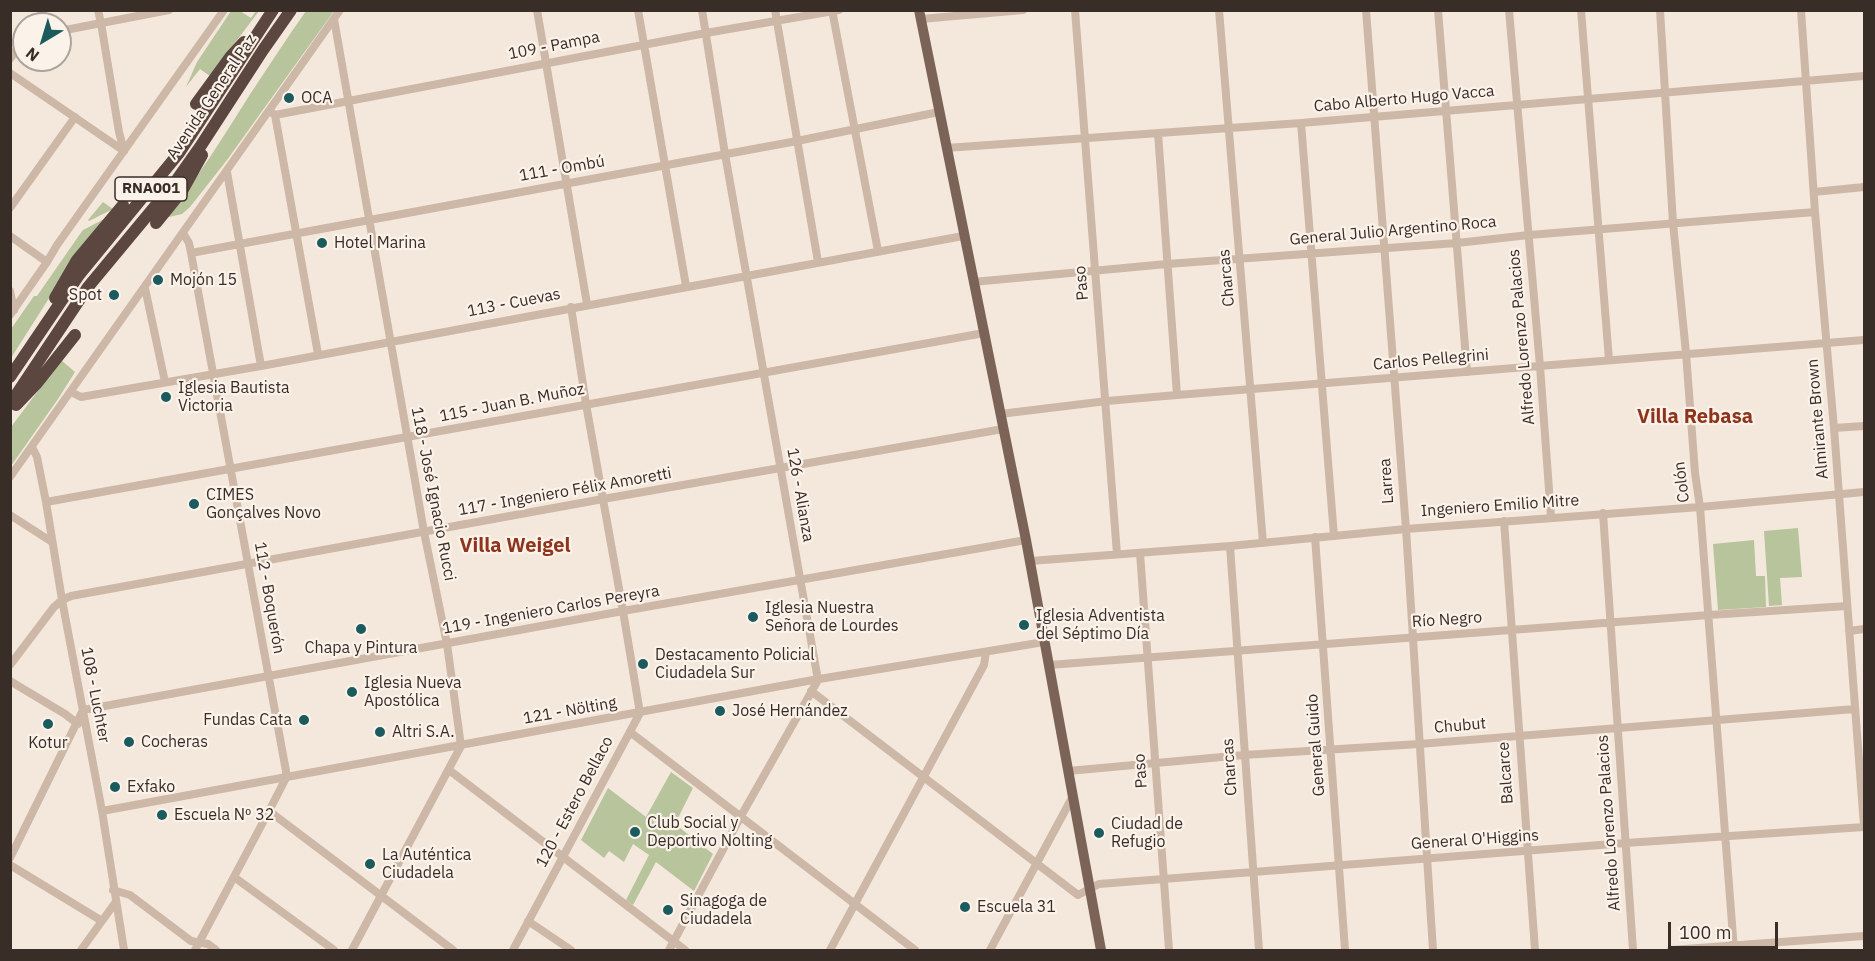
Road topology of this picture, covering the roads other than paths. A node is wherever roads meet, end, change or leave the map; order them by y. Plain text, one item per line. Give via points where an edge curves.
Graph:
1 (98, 10) edge
2 (169, 10) edge
3 (224, 10) edge
4 (340, 10) edge
5 (537, 10) edge
6 (638, 10) edge
7 (702, 10) edge
8 (775, 10) edge
9 (1023, 10) edge
10 (1075, 10) edge
11 (1219, 10) edge
12 (1366, 10) edge
13 (1438, 10) edge
14 (1509, 10) edge
15 (1581, 10) edge
16 (1660, 10) edge
17 (1801, 10) edge
18 (834, 11) edge
19 (131, 14) edge
20 (270, 14) edge
21 (290, 14) edge
22 (920, 15) edge
23 (334, 19) junction
24 (777, 21) junction
25 (102, 23) junction
26 (72, 29) edge
27 (706, 33) junction
28 (644, 45) junction
29 (546, 63) junction
30 (10, 73) edge
31 (1864, 76) edge
32 (1807, 80) junction
33 (1665, 92) junction
34 (1588, 99) junction
35 (348, 100) junction
36 (229, 103) junction
37 (196, 104) dead end
38 (1516, 105) junction
39 (1446, 110) junction
40 (939, 112) junction
41 (272, 113) junction
42 (1374, 116) junction
43 (75, 117) junction
44 (1301, 123) junction
45 (1229, 128) junction
46 (854, 129) junction
47 (1158, 133) junction
48 (1084, 139) junction
49 (796, 141) junction
50 (946, 148) junction
51 (124, 151) junction
52 (724, 153) junction
53 (666, 165) junction
54 (226, 172) junction
55 (566, 183) junction
56 (1864, 188) edge
57 (1814, 192) junction
58 (123, 205) dead end
59 (10, 208) edge
60 (1815, 212) junction
61 (368, 220) junction
62 (156, 223) dead end
63 (1673, 223) junction
64 (1600, 230) junction
65 (183, 233) junction
66 (297, 234) junction
67 (1529, 235) junction
68 (10, 236) edge
69 (963, 236) junction
70 (1457, 243) junction
71 (240, 245) junction
72 (1384, 247) junction
73 (878, 251) junction
74 (191, 253) junction
75 (1311, 253) junction
76 (1240, 258) junction
77 (47, 262) junction
78 (818, 262) junction
79 (1167, 264) junction
80 (1096, 270) junction
81 (746, 276) junction
82 (973, 282) junction
83 (686, 286) junction
84 (145, 288) junction
85 (10, 291) edge
86 (587, 304) junction
87 (571, 307) junction
88 (12, 312) edge
89 (984, 333) junction
90 (75, 335) dead end
91 (1864, 340) edge
92 (390, 342) junction
93 (1827, 343) junction
94 (26, 353) junction
95 (1686, 353) junction
96 (318, 354) junction
97 (1610, 360) junction
98 (261, 366) junction
99 (1540, 366) junction
100 (1467, 372) junction
101 (763, 373) junction
102 (212, 374) junction
103 (10, 377) edge
104 (1394, 378) junction
105 (165, 381) junction
106 (1322, 383) junction
107 (1251, 389) junction
108 (70, 392) junction
109 (1177, 395) junction
110 (1107, 401) junction
111 (10, 404) edge
112 (586, 404) junction
113 (10, 410) edge
114 (1000, 414) junction
115 (1864, 426) edge
116 (1834, 428) junction
117 (1003, 429) junction
118 (407, 438) junction
119 (32, 447) junction
120 (231, 469) junction
121 (781, 469) junction
122 (10, 477) edge
123 (1864, 492) edge
124 (1839, 494) junction
125 (603, 499) junction
126 (46, 502) junction
127 (1700, 507) junction
128 (1603, 513) junction
129 (10, 514) edge
130 (1551, 517) junction
131 (1504, 521) junction
132 (1406, 529) junction
133 (424, 532) junction
134 (1334, 536) junction
135 (1315, 537) junction
136 (1026, 540) junction
137 (52, 542) junction
138 (1263, 543) junction
139 (1230, 546) junction
140 (1140, 553) junction
141 (1118, 554) junction
142 (1030, 561) junction
143 (247, 566) junction
144 (800, 580) junction
145 (62, 600) junction
146 (1847, 606) junction
147 (624, 611) junction
148 (1709, 615) junction
149 (1611, 622) junction
150 (1864, 629) edge
151 (1512, 630) junction
152 (1849, 631) junction
153 (1412, 638) junction
154 (1044, 642) junction
155 (447, 644) junction
156 (1323, 644) junction
157 (1238, 650) junction
158 (986, 652) junction
159 (1147, 657) junction
160 (10, 665) edge
161 (1049, 665) junction
162 (268, 676) junction
163 (818, 680) junction
164 (10, 681) edge
165 (812, 691) junction
166 (1855, 709) junction
167 (83, 710) junction
168 (640, 713) junction
169 (1717, 720) junction
170 (76, 722) junction
171 (1617, 727) junction
172 (86, 731) junction
173 (630, 732) junction
174 (1518, 736) junction
175 (1419, 744) junction
176 (461, 746) junction
177 (1331, 750) junction
178 (1244, 755) junction
179 (1156, 763) junction
180 (1863, 769) edge
181 (449, 770) junction
182 (1068, 771) junction
183 (286, 778) junction
184 (924, 778) junction
185 (1073, 796) junction
186 (102, 812) junction
187 (269, 812) junction
188 (741, 816) junction
189 (1864, 826) edge
190 (1725, 838) junction
191 (1626, 843) junction
192 (1527, 852) junction
193 (562, 857) junction
194 (10, 858) edge
195 (1428, 859) junction
196 (1036, 864) junction
197 (10, 866) edge
198 (1340, 866) junction
199 (1253, 872) junction
200 (234, 877) junction
201 (1165, 879) junction
202 (113, 890) junction
203 (1089, 890) junction
204 (381, 897) junction
205 (115, 903) junction
206 (855, 904) junction
207 (102, 921) junction
208 (528, 921) junction
209 (1864, 936) edge
210 (200, 942) junction
211 (674, 942) junction
212 (1734, 948) edge
213 (81, 951) edge
214 (124, 951) edge
215 (195, 951) edge
216 (216, 951) edge
217 (334, 951) edge
218 (352, 951) edge
219 (453, 951) edge
220 (513, 951) edge
221 (571, 951) edge
222 (669, 951) edge
223 (685, 951) edge
224 (830, 951) edge
225 (915, 951) edge
226 (990, 951) edge
227 (1101, 951) edge
228 (1169, 951) edge
229 (1258, 951) edge
230 (1345, 951) edge
231 (1433, 951) edge
232 (1534, 951) edge
233 (1633, 951) edge
234 (1671, 951) edge

1 - 25 street
2 - 19 street
3 - 51 street
4 - 23 street
5 - 29 street
6 - 28 street
7 - 27 street, 126 - Alianza
8 - 24 street
9 - 22 street
10 - 48 street, Paso
11 - 45 street, Charcas
12 - 42 street, Larrea
13 - 39 street
14 - 38 street, Alfredo Lorenzo Palacios
15 - 34 street
16 - 33 street, Colón
17 - 32 street, Almirante Brown
18 - 24 street, 109 - Pampa
18 - 46 street
19 - 25 street
20 - 37 highway via 231,56
20 - 94 highway, Avenida General Paz / RNA001 via 179,153 84,268
21 - 36 highway, Avenida General Paz / RNA001
22 - 40 main road
23 - 35 street, 118 - José Ignacio Rucci
23 - 41 street
24 - 27 street, 109 - Pampa
24 - 49 street
25 - 26 street
25 - 51 street
27 - 28 street, 109 - Pampa
27 - 52 street, 126 - Alianza
28 - 29 street, 109 - Pampa
28 - 53 street
29 - 35 street, 109 - Pampa
29 - 55 street
30 - 43 street
31 - 32 street, Cabo Alberto Hugo Vacca
32 - 33 street, Cabo Alberto Hugo Vacca
32 - 57 street, Almirante Brown
33 - 34 street, Cabo Alberto Hugo Vacca
33 - 63 street, Colón
34 - 38 street, Cabo Alberto Hugo Vacca
34 - 64 street
35 - 41 street, 109 - Pampa
35 - 61 street, 118 - José Ignacio Rucci
36 - 62 highway via 191,177
36 - 111 highway, Avenida General Paz / RNA001 via 176,181 88,287
38 - 39 street, Cabo Alberto Hugo Vacca
38 - 67 street, Alfredo Lorenzo Palacios
39 - 42 street, Cabo Alberto Hugo Vacca
39 - 70 street
40 - 46 street, 111 - Ombú
40 - 50 main road
41 - 54 street
41 - 66 street
42 - 44 street, Cabo Alberto Hugo Vacca
42 - 72 street, Larrea
43 - 51 street
43 - 59 street
44 - 45 street, Cabo Alberto Hugo Vacca
44 - 75 street
45 - 47 street, Cabo Alberto Hugo Vacca
45 - 76 street, Charcas
46 - 49 street, 111 - Ombú
46 - 73 street
47 - 48 street, Cabo Alberto Hugo Vacca
47 - 79 street
48 - 50 street, Cabo Alberto Hugo Vacca
48 - 80 street, Paso
49 - 52 street, 111 - Ombú
49 - 78 street
50 - 69 main road
51 - 77 street
52 - 53 street, 111 - Ombú
52 - 81 street, 126 - Alianza
53 - 55 street, 111 - Ombú
53 - 83 street
54 - 65 street
54 - 71 street
55 - 61 street, 111 - Ombú
55 - 86 street
56 - 57 street
57 - 60 street, Almirante Brown
58 - 94 highway via 77,260
60 - 63 street, General Julio Argentino Roca
60 - 93 street, Almirante Brown
61 - 66 street, 111 - Ombú
61 - 92 street, 118 - José Ignacio Rucci
63 - 64 street, General Julio Argentino Roca
63 - 95 street, Colón
64 - 67 street, General Julio Argentino Roca
64 - 97 street
65 - 74 street, 112 - Boquerón
65 - 84 street
66 - 71 street, 111 - Ombú
66 - 96 street
67 - 70 street, General Julio Argentino Roca
67 - 99 street, Alfredo Lorenzo Palacios
68 - 77 street
69 - 73 street, 113 - Cuevas
69 - 82 main road
70 - 72 street, General Julio Argentino Roca
70 - 100 street
71 - 74 street, 111 - Ombú
71 - 98 street
72 - 75 street, General Julio Argentino Roca
72 - 104 street, Larrea
73 - 78 street, 113 - Cuevas
74 - 102 street, 112 - Boquerón
75 - 76 street, General Julio Argentino Roca
75 - 106 street
76 - 79 street, General Julio Argentino Roca
76 - 107 street, Charcas
77 - 88 street
78 - 81 street, 113 - Cuevas
79 - 80 street, General Julio Argentino Roca
79 - 109 street
80 - 82 street, General Julio Argentino Roca
80 - 110 street, Paso
81 - 83 street, 113 - Cuevas
81 - 101 street, 126 - Alianza
82 - 89 main road
83 - 86 street, 113 - Cuevas
84 - 105 street
84 - 108 street
85 - 88 street
86 - 87 street, 113 - Cuevas
87 - 92 street, 113 - Cuevas
87 - 112 street
89 - 101 street, 115 - Juan B. Muñoz
89 - 114 main road
90 - 113 highway via 28,394
91 - 93 street, Carlos Pellegrini
92 - 96 street, 113 - Cuevas
92 - 118 street, 118 - José Ignacio Rucci
93 - 95 street, Carlos Pellegrini
93 - 116 street, Almirante Brown
94 - 103 highway, Avenida General Paz / RNA001
95 - 97 street, Carlos Pellegrini
95 - 127 street, Colón
96 - 98 street, 113 - Cuevas
97 - 99 street, Carlos Pellegrini
98 - 102 street, 113 - Cuevas
99 - 100 street, Carlos Pellegrini
99 - 130 street, Alfredo Lorenzo Palacios
100 - 104 street, Carlos Pellegrini
101 - 112 street, 115 - Juan B. Muñoz
101 - 121 street, 126 - Alianza
102 - 105 street, 113 - Cuevas
102 - 120 street, 112 - Boquerón
104 - 106 street, Carlos Pellegrini
104 - 132 street, Larrea
105 - 108 street, 113 - Cuevas via 81,397
106 - 107 street, Carlos Pellegrini
106 - 134 street
107 - 109 street, Carlos Pellegrini
107 - 138 street, Charcas
108 - 119 street
109 - 110 street, Carlos Pellegrini
110 - 114 street, Carlos Pellegrini
110 - 141 street, Paso
112 - 118 street, 115 - Juan B. Muñoz
112 - 125 street
114 - 117 main road
115 - 116 street
116 - 124 street, Almirante Brown
117 - 121 street, 117 - Ingeniero Félix Amoretti
117 - 136 main road
118 - 120 street, 115 - Juan B. Muñoz
118 - 133 street, 118 - José Ignacio Rucci
119 - 122 street
119 - 126 street, 108 - Luchter
120 - 126 street, 115 - Juan B. Muñoz
120 - 143 street, 112 - Boquerón
121 - 125 street, 117 - Ingeniero Félix Amoretti
121 - 144 street, 126 - Alianza
123 - 124 street, Ingeniero Emilio Mitre
124 - 127 street, Ingeniero Emilio Mitre
124 - 146 street, Almirante Brown
125 - 133 street, 117 - Ingeniero Félix Amoretti
125 - 147 street
126 - 137 street, 108 - Luchter
127 - 128 street, Ingeniero Emilio Mitre
127 - 148 street, Colón
128 - 130 street, Ingeniero Emilio Mitre
128 - 149 street, Alfredo Lorenzo Palacios
129 - 137 street
130 - 131 street, Ingeniero Emilio Mitre
131 - 132 street, Ingeniero Emilio Mitre
131 - 151 street, Balcarce
132 - 134 street, Ingeniero Emilio Mitre
132 - 153 street, Larrea
133 - 143 street, 117 - Ingeniero Félix Amoretti
133 - 155 street, 118 - José Ignacio Rucci
134 - 135 street, Ingeniero Emilio Mitre
135 - 138 street, Ingeniero Emilio Mitre
135 - 156 street, General Guido
136 - 142 main road
136 - 144 street, 119 - Ingeniero Carlos Pereyra
137 - 145 street, 108 - Luchter
138 - 139 street, Ingeniero Emilio Mitre
139 - 140 street, Ingeniero Emilio Mitre
139 - 157 street, Charcas
140 - 141 street, Ingeniero Emilio Mitre
140 - 159 street, Paso
141 - 142 street, Ingeniero Emilio Mitre
142 - 154 main road
143 - 145 street, 117 - Ingeniero Félix Amoretti
143 - 162 street, 112 - Boquerón
144 - 147 street, 119 - Ingeniero Carlos Pereyra
144 - 163 street, 126 - Alianza
145 - 160 street
145 - 167 street, 108 - Luchter
146 - 148 street, Río Negro
146 - 152 street, Almirante Brown
147 - 155 street, 119 - Ingeniero Carlos Pereyra
147 - 168 street
148 - 149 street, Río Negro
148 - 169 street, Colón
149 - 151 street, Río Negro
149 - 171 street, Alfredo Lorenzo Palacios
150 - 152 street
151 - 153 street, Río Negro
151 - 174 street, Balcarce
152 - 166 street, Almirante Brown
153 - 156 street, Río Negro
153 - 175 street, Larrea
154 - 158 street, 121 - Nölting
154 - 161 main road
155 - 162 street, 119 - Ingeniero Carlos Pereyra
155 - 176 street, 118 - José Ignacio Rucci
156 - 157 street, Río Negro
156 - 177 street, General Guido
157 - 159 street, Río Negro
157 - 178 street, Charcas
158 - 163 street, 121 - Nölting
158 - 184 street via 984,665
159 - 161 street, Río Negro
159 - 179 street, Paso
161 - 182 main road
162 - 167 street, 119 - Ingeniero Carlos Pereyra
162 - 183 street, 112 - Boquerón
163 - 165 street
163 - 168 street, 121 - Nölting
164 - 170 street
165 - 184 street
165 - 188 street
166 - 169 street, Chubut
166 - 180 street, Almirante Brown
167 - 170 street
167 - 172 street, 108 - Luchter
168 - 173 street, 120 - Estero Bellaco
168 - 176 street, 121 - Nölting
169 - 171 street, Chubut
169 - 190 street, Colón
170 - 172 street
170 - 194 street
171 - 174 street, Chubut
171 - 191 street, Alfredo Lorenzo Palacios
172 - 186 street, 108 - Luchter
173 - 188 street
173 - 193 street, 120 - Estero Bellaco
174 - 175 street, Chubut
174 - 192 street, Balcarce
175 - 177 street, Chubut
175 - 195 street, Larrea
176 - 181 street
176 - 183 street, 121 - Nölting
177 - 178 street, Chubut
177 - 198 street, General Guido
178 - 179 street, Chubut
178 - 199 street, Charcas
179 - 182 street, Chubut
179 - 201 street, Paso
180 - 189 street, Almirante Brown
181 - 193 street
181 - 204 street
182 - 185 main road
183 - 186 street, 121 - Nölting
183 - 187 street
184 - 196 street
184 - 206 street
185 - 196 street
185 - 203 main road
186 - 202 street, 108 - Luchter
187 - 200 street
187 - 204 street
188 - 206 street
188 - 211 street
189 - 190 street, General O'Higgins
190 - 191 street, General O'Higgins
190 - 212 street, Colón
191 - 192 street, General O'Higgins
191 - 233 street, Alfredo Lorenzo Palacios
192 - 195 street, General O'Higgins
192 - 232 street, Balcarce
193 - 208 street, 120 - Estero Bellaco
193 - 211 street
195 - 198 street, General O'Higgins
195 - 231 street, Larrea
196 - 203 street via 1078,895
196 - 226 street
197 - 207 street
198 - 199 street, General O'Higgins
198 - 230 street, General Guido
199 - 201 street, General O'Higgins
199 - 229 street, Charcas
200 - 210 street
200 - 217 street
201 - 203 street, General O'Higgins via 1100,884
201 - 228 street, Paso
202 - 205 street, 108 - Luchter
202 - 210 street via 130,895 191,940
203 - 227 main road
204 - 218 street
204 - 219 street
205 - 207 street
205 - 214 street, 108 - Luchter
206 - 224 street
206 - 225 street
207 - 213 street
208 - 220 street, 120 - Estero Bellaco
208 - 221 street
209 - 212 street
210 - 215 street
210 - 216 street
211 - 222 street
211 - 223 street
212 - 234 street

